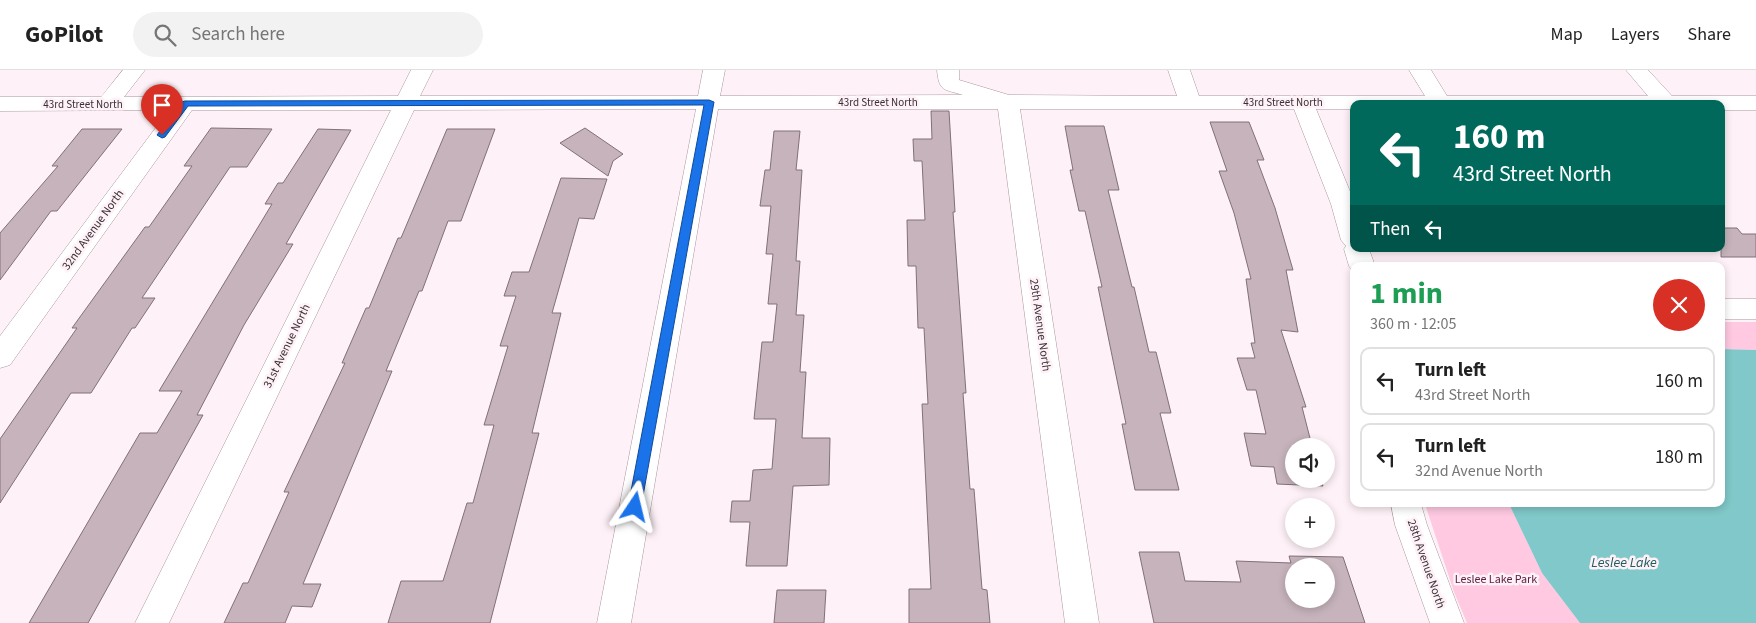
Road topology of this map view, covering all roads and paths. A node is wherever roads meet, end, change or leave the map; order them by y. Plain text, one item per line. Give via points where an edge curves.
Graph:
1 (134, 70) edge
2 (422, 70) edge
3 (714, 70) edge
4 (948, 70) edge
5 (1178, 70) edge
6 (1420, 70) edge
7 (1637, 70) edge
8 (1439, 100) edge
9 (1663, 100) edge
10 (709, 102) junction
11 (1008, 102) junction
12 (1190, 102) junction
13 (1302, 102) junction
14 (1350, 102) edge
15 (406, 103) junction
16 (1725, 103) edge
17 (1756, 103) edge
18 (0, 104) edge
19 (106, 104) junction
20 (185, 104) junction
21 (1350, 227) edge
22 (1725, 309) edge
23 (1756, 309) edge
24 (0, 357) edge
25 (1407, 507) edge
26 (152, 623) edge
27 (614, 623) edge
28 (1082, 623) edge
29 (1447, 623) edge

1 - 19 street
2 - 15 street, 31st Avenue North
3 - 10 street
4 - 11 street via 949,84
5 - 12 street
6 - 8 street
7 - 9 street
10 - 11 street, 43rd Street North
10 - 15 street, 43rd Street North
10 - 27 street
11 - 12 street, 43rd Street North
11 - 28 street, 29th Avenue North
12 - 13 street, 43rd Street North
13 - 14 street, 43rd Street North
13 - 21 street
15 - 20 street, 43rd Street North
15 - 26 street, 31st Avenue North
16 - 17 street, 43rd Street North
18 - 19 street, 43rd Street North
19 - 20 street, 43rd Street North
20 - 24 street, 32nd Avenue North
22 - 23 street
25 - 29 street, 28th Avenue North

